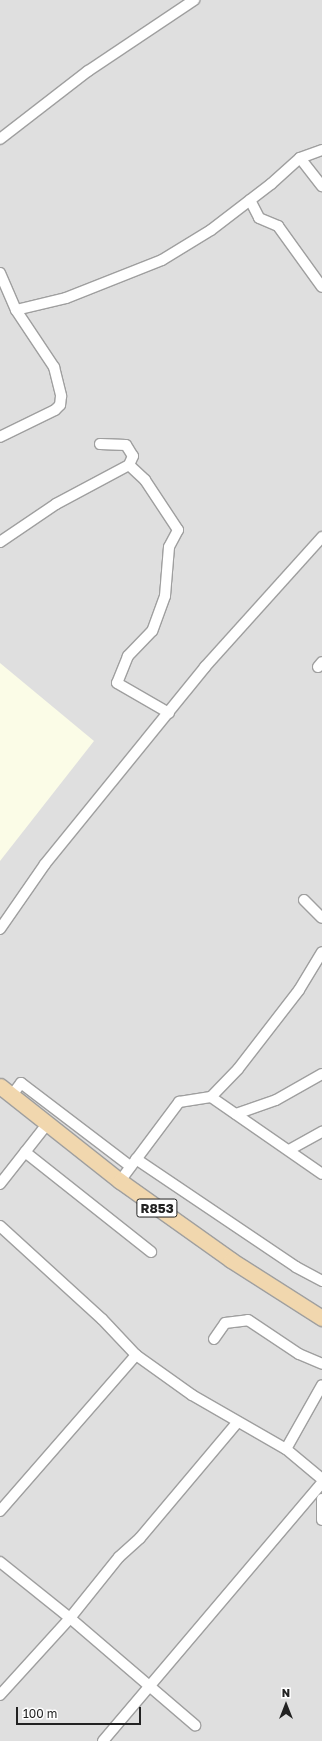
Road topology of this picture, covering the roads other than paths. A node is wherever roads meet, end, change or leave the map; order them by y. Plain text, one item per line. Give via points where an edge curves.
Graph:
1 (194, 0) edge
2 (0, 139) edge
3 (322, 150) edge
4 (300, 158) junction
5 (322, 186) edge
6 (250, 200) junction
7 (0, 273) edge
8 (322, 287) edge
9 (16, 310) junction
10 (0, 437) edge
11 (100, 444) dead end
12 (129, 465) junction
13 (322, 537) edge
14 (0, 542) edge
15 (169, 713) junction
16 (304, 900) dead end
17 (322, 918) edge
18 (0, 929) edge
19 (322, 952) edge
20 (322, 1074) edge
21 (6, 1091) edge
22 (211, 1097) junction
23 (236, 1114) junction
24 (48, 1123) junction
25 (322, 1132) edge
26 (288, 1150) junction
27 (25, 1152) junction
28 (133, 1162) junction
29 (322, 1174) edge
30 (120, 1181) junction
31 (0, 1184) edge
32 (0, 1226) edge
33 (151, 1252) dead end
34 (322, 1282) edge
35 (322, 1318) edge
36 (214, 1339) dead end
37 (136, 1355) junction
38 (322, 1364) edge
39 (322, 1385) edge
40 (238, 1424) junction
41 (286, 1450) junction
42 (322, 1479) edge
43 (322, 1483) edge
44 (322, 1499) edge
45 (0, 1511) edge
46 (322, 1520) edge
47 (0, 1562) edge
48 (70, 1618) junction
49 (148, 1687) junction
50 (0, 1694) edge
51 (194, 1725) dead end
52 (103, 1741) edge

1 - 2 street via 88,71
3 - 4 street
4 - 5 street
4 - 6 street
6 - 8 street via 259,218 278,226
6 - 9 street via 211,230 162,260 66,298
7 - 9 street
9 - 10 street via 54,367 61,396 60,405 55,410
11 - 12 street via 126,445 133,456
12 - 14 street via 56,504
12 - 15 street via 145,480 178,530 169,547 165,596 152,631 128,656 117,683
13 - 15 street via 205,667
15 - 18 street via 45,864
16 - 17 street
19 - 22 street via 299,990 238,1069
20 - 23 street via 276,1100
21 - 24 main road, R853
21 - 28 street via 21,1083
22 - 23 street
22 - 28 street via 179,1102
23 - 26 street
24 - 27 street
24 - 30 main road, R853
25 - 26 street
26 - 29 street
27 - 31 street
27 - 33 street
28 - 30 street
28 - 34 street
30 - 35 main road, R853 via 231,1260
32 - 37 street via 102,1319
36 - 38 street via 225,1323 248,1320 299,1354
37 - 40 street
37 - 45 street
39 - 41 street
40 - 41 street
40 - 48 street
41 - 42 street
43 - 49 street
44 - 46 street
47 - 48 street
48 - 49 street
48 - 50 street
49 - 51 street
49 - 52 street

